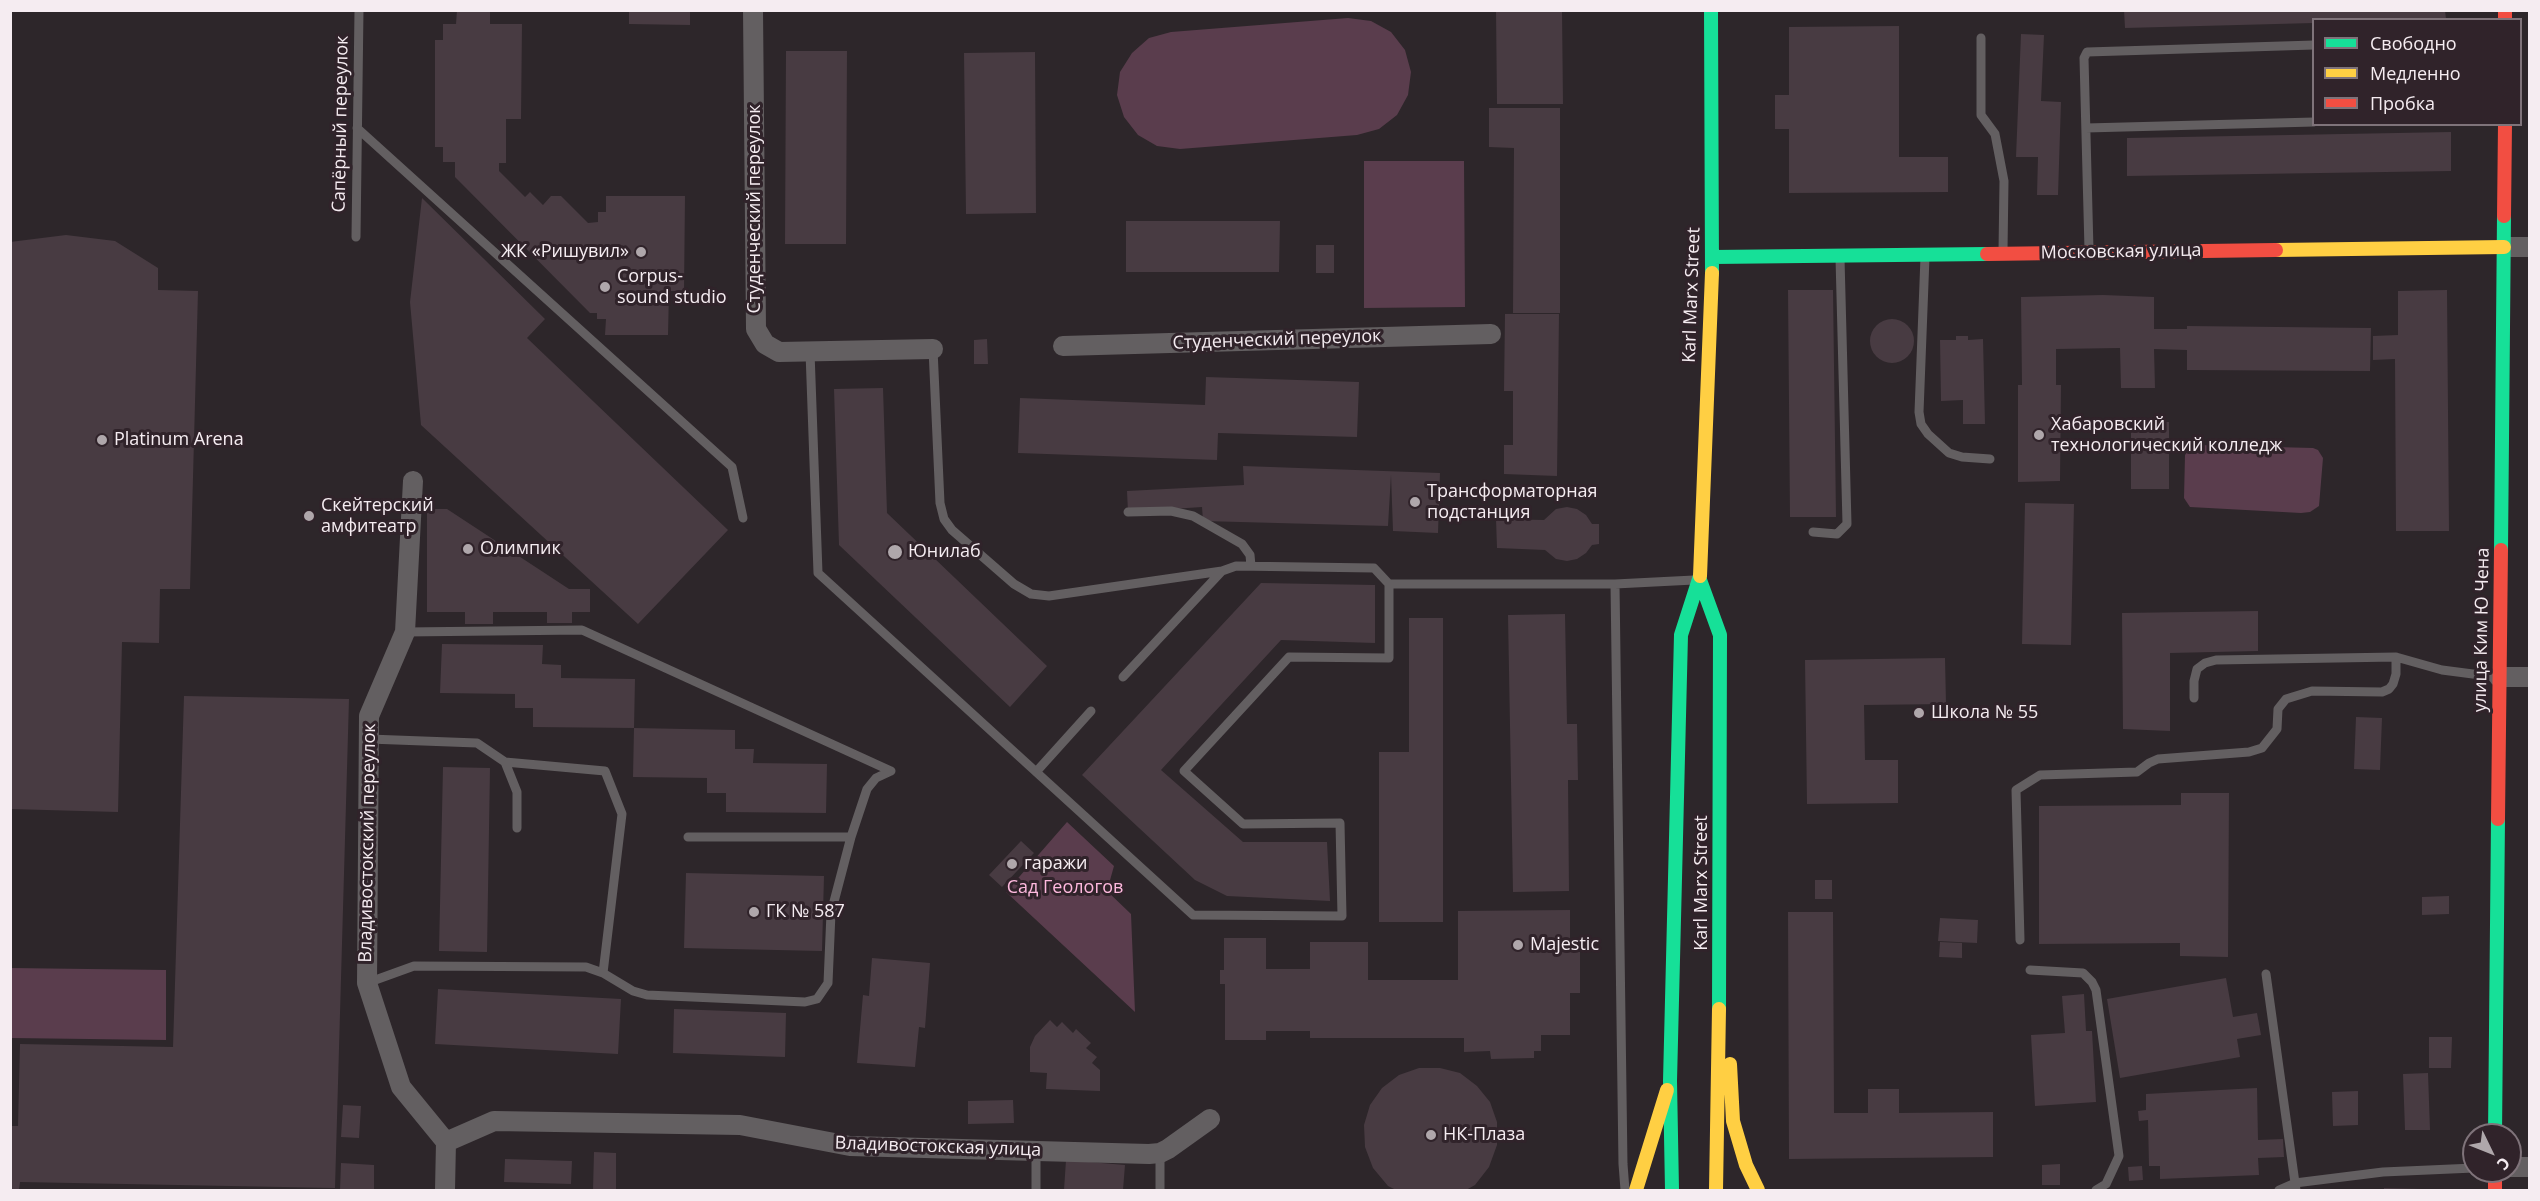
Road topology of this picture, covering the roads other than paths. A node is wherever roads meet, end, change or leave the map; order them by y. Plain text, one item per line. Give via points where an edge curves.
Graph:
1 (359, 10) edge
2 (753, 10) edge
3 (1711, 10) edge
4 (1981, 38) dead end
5 (2312, 45) edge
6 (2312, 122) edge
7 (2505, 126) edge
8 (357, 128) junction
9 (2086, 128) junction
10 (356, 237) dead end
11 (2504, 247) junction
12 (2529, 247) edge
13 (2089, 252) junction
14 (2003, 254) junction
15 (1925, 255) junction
16 (1840, 256) junction
17 (1713, 257) junction
18 (1491, 334) dead end
19 (1063, 346) dead end
20 (933, 349) joint
21 (810, 352) junction
22 (1990, 459) dead end
23 (413, 481) dead end
24 (1128, 512) dead end
25 (743, 518) dead end
26 (1813, 532) dead end
27 (1251, 566) junction
28 (1222, 571) junction
29 (1700, 580) junction
30 (1389, 584) junction
31 (1615, 584) junction
32 (405, 632) junction
33 (2396, 657) junction
34 (1123, 677) dead end
35 (2499, 677) junction
36 (2529, 677) edge
37 (2194, 698) dead end
38 (1091, 711) dead end
39 (369, 739) junction
40 (506, 762) junction
41 (1036, 772) junction
42 (518, 828) dead end
43 (688, 837) dead end
44 (851, 837) junction
45 (2020, 940) dead end
46 (1720, 958) junction
47 (2030, 970) dead end
48 (603, 973) junction
49 (2266, 974) dead end
50 (367, 983) junction
51 (1670, 1081) junction
52 (1210, 1119) dead end
53 (2495, 1123) edge
54 (446, 1142) junction
55 (1036, 1151) junction
56 (1160, 1153) junction
57 (2462, 1169) edge
58 (2295, 1187) edge
59 (445, 1191) edge
60 (1036, 1191) edge
61 (1160, 1191) edge
62 (1625, 1191) edge
63 (1636, 1191) edge
64 (1672, 1191) edge
65 (1716, 1191) edge
66 (1758, 1191) edge
67 (2096, 1191) edge
68 (2279, 1191) edge

1 - 8 lane, Сапёрный переулок
2 - 21 street, Студенческий переулок via 756,329 765,344 779,352
3 - 17 main road, Karl Marx Street
4 - 14 lane via 1981,115 1995,134 2004,181
5 - 9 lane via 2090,51 2084,58
6 - 9 lane
7 - 11 main road, улица Ким Ю Чена
8 - 10 lane, Сапёрный переулок
8 - 25 lane via 732,468
9 - 13 lane
11 - 12 street, Московская улица
11 - 13 main road, Московская улица
11 - 35 main road, улица Ким Ю Чена
13 - 14 main road, Московская улица
14 - 15 main road, Московская улица
15 - 16 main road, Московская улица
15 - 22 lane via 1921,424 1949,453
16 - 17 main road, Московская улица
16 - 26 lane via 1847,524 1837,534
17 - 29 main road, Karl Marx Street
18 - 19 street, Студенческий переулок
20 - 21 street, Студенческий переулок
20 - 28 lane via 944,519 1014,584 1030,594 1049,596
21 - 41 lane via 818,573
23 - 32 street, Владивостокский переулок
24 - 27 lane via 1171,511 1193,516 1242,544 1250,555
27 - 28 lane
27 - 30 lane via 1374,568
28 - 34 lane
29 - 31 lane
29 - 46 main road, Karl Marx Street via 1720,635
29 - 51 main road, Karl Marx Street via 1681,634
30 - 31 lane
30 - 41 lane via 1389,658 1289,657 1184,771 1243,824 1340,823 1342,916 1193,915
31 - 62 lane
32 - 39 street, Владивостокский переулок via 369,716
32 - 44 lane via 582,630 891,771 876,778 867,789
33 - 35 lane via 2442,670
33 - 37 lane via 2216,660 2197,669
33 - 45 lane via 2393,684 2382,692 2312,691 2286,699 2278,709 2277,729 2262,748 2158,759 2137,772 2040,775 2016,790
35 - 36 street
35 - 53 main road, улица Ким Ю Чена
38 - 41 lane
39 - 40 lane via 477,743
39 - 50 street, Владивостокский переулок
40 - 42 lane via 517,792
40 - 48 lane via 605,771 622,814
43 - 44 lane
44 - 48 lane via 831,913 828,983 817,999 806,1002 647,995
46 - 65 main road, Karl Marx Street
46 - 66 main road via 1733,1121
47 - 67 lane via 2083,974 2096,990 2119,1156 2106,1184
48 - 50 lane via 586,967 414,966
49 - 58 lane
50 - 54 street, Владивостокский переулок via 400,1087
51 - 63 main road
51 - 64 main road, Karl Marx Street
52 - 56 street
54 - 55 street, Владивостокская улица via 494,1121 693,1124 760,1127 850,1146
54 - 59 street
55 - 56 street, Владивостокская улица
55 - 60 lane
56 - 61 lane
57 - 58 lane via 2383,1172
58 - 68 lane

